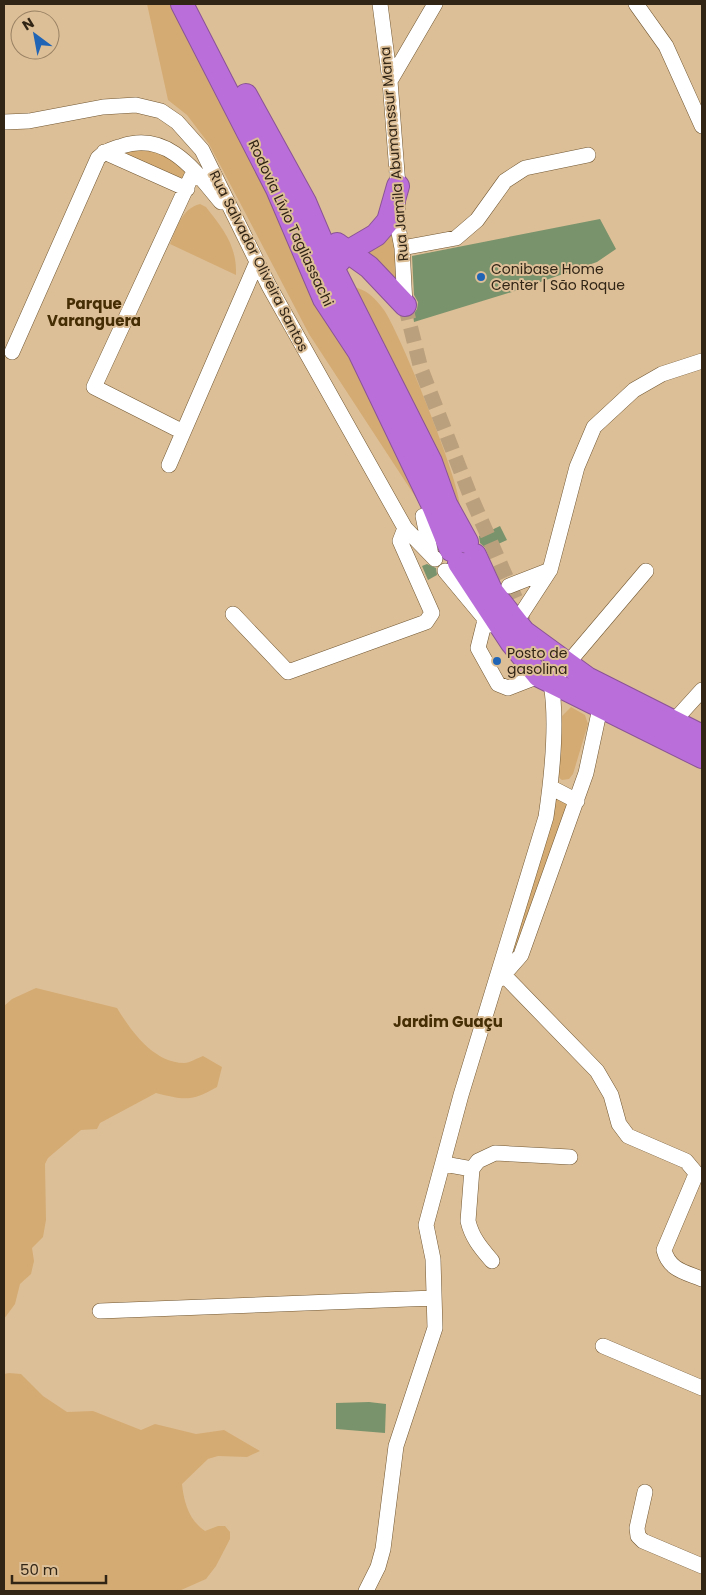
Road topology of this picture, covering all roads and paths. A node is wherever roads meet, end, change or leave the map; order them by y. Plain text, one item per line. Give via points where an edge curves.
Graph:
1 (182, 4) edge
2 (195, 4) edge
3 (380, 4) edge
4 (435, 4) edge
5 (636, 4) edge
6 (390, 81) junction
7 (4, 122) edge
8 (702, 126) edge
9 (104, 152) junction
10 (588, 155) dead end
11 (194, 171) junction
12 (398, 186) junction
13 (187, 189) junction
14 (237, 220) junction
15 (402, 248) junction
16 (340, 260) junction
17 (257, 262) junction
18 (324, 299) junction
19 (405, 305) joint
20 (12, 352) dead end
21 (702, 361) edge
22 (183, 432) junction
23 (169, 465) dead end
24 (428, 512) junction
25 (405, 528) junction
26 (452, 556) junction
27 (550, 570) junction
28 (646, 571) dead end
29 (509, 586) dead end
30 (522, 613) dead end
31 (233, 614) dead end
32 (485, 620) junction
33 (511, 642) junction
34 (567, 664) junction
35 (545, 680) junction
36 (702, 690) edge
37 (605, 699) junction
38 (673, 722) junction
39 (702, 736) edge
40 (702, 757) edge
41 (550, 788) junction
42 (577, 801) junction
43 (500, 976) junction
44 (570, 1157) dead end
45 (444, 1164) junction
46 (472, 1169) junction
47 (492, 1261) dead end
48 (702, 1279) edge
49 (434, 1298) junction
50 (100, 1311) dead end
51 (602, 1346) dead end
52 (702, 1388) edge
53 (645, 1492) dead end
54 (702, 1566) edge
55 (366, 1591) edge

1 - 18 highway, Rodovia Lívio Tagliassachi via 278,189
2 - 16 highway, Rodovia Lívio Tagliassachi via 316,226
3 - 6 street, Rua Jamila Abumanssur Mana
4 - 6 street
5 - 8 street via 666,46
6 - 12 street, Rua Jamila Abumanssur Mana
7 - 14 street, Rua Salvador Oliveira Santos via 29,121 103,107 136,105 161,111 177,122 202,150
9 - 11 street via 133,142 151,142 171,149
9 - 13 street
9 - 20 street via 98,158
10 - 15 street via 525,168 505,181 477,220 456,238
11 - 13 street
11 - 14 street
12 - 15 street, Rua Jamila Abumanssur Mana via 397,222
12 - 16 highway via 388,220 376,234
13 - 22 street via 94,387
14 - 17 street, Rua Salvador Oliveira Santos
15 - 19 street, Rua Jamila Abumanssur Mana
16 - 18 highway via 323,284
16 - 19 highway via 369,266
16 - 26 highway, Rodovia Lívio Tagliassachi via 431,462 446,504
17 - 22 street
17 - 25 street, Rua Salvador Oliveira Santos
18 - 24 highway, Rodovia Lívio Tagliassachi via 359,352
21 - 27 street via 662,374 634,390 594,427 577,467
22 - 23 street
24 - 25 street
24 - 26 highway, Rodovia Lívio Tagliassachi
25 - 26 street, Rua Salvador Oliveira Santos
25 - 31 street via 400,541 432,613 426,622 288,672
26 - 32 street, Rua Salvador Oliveira Santos
26 - 33 highway
26 - 34 highway via 491,590 524,632
27 - 29 street
27 - 30 street
28 - 34 street
32 - 33 street, Rua Salvador Oliveira Santos
32 - 35 street via 478,648 498,684 508,688
33 - 35 highway
34 - 35 street
34 - 37 highway
35 - 37 highway
35 - 41 street via 554,700
36 - 38 street
37 - 38 highway
37 - 40 highway
37 - 42 street
38 - 39 highway
41 - 42 street
41 - 43 street via 546,817
42 - 43 street via 521,954
43 - 45 street via 461,1095
43 - 48 street via 597,1071 612,1095 622,1131 686,1161 692,1167 696,1173 694,1179 664,1250 673,1268
44 - 46 street via 495,1153 478,1161
45 - 46 street
45 - 49 street via 426,1225 433,1260
46 - 47 street via 468,1221 474,1239
49 - 50 street
49 - 55 street via 435,1328 396,1446 383,1549
51 - 52 street
53 - 54 street via 638,1536

